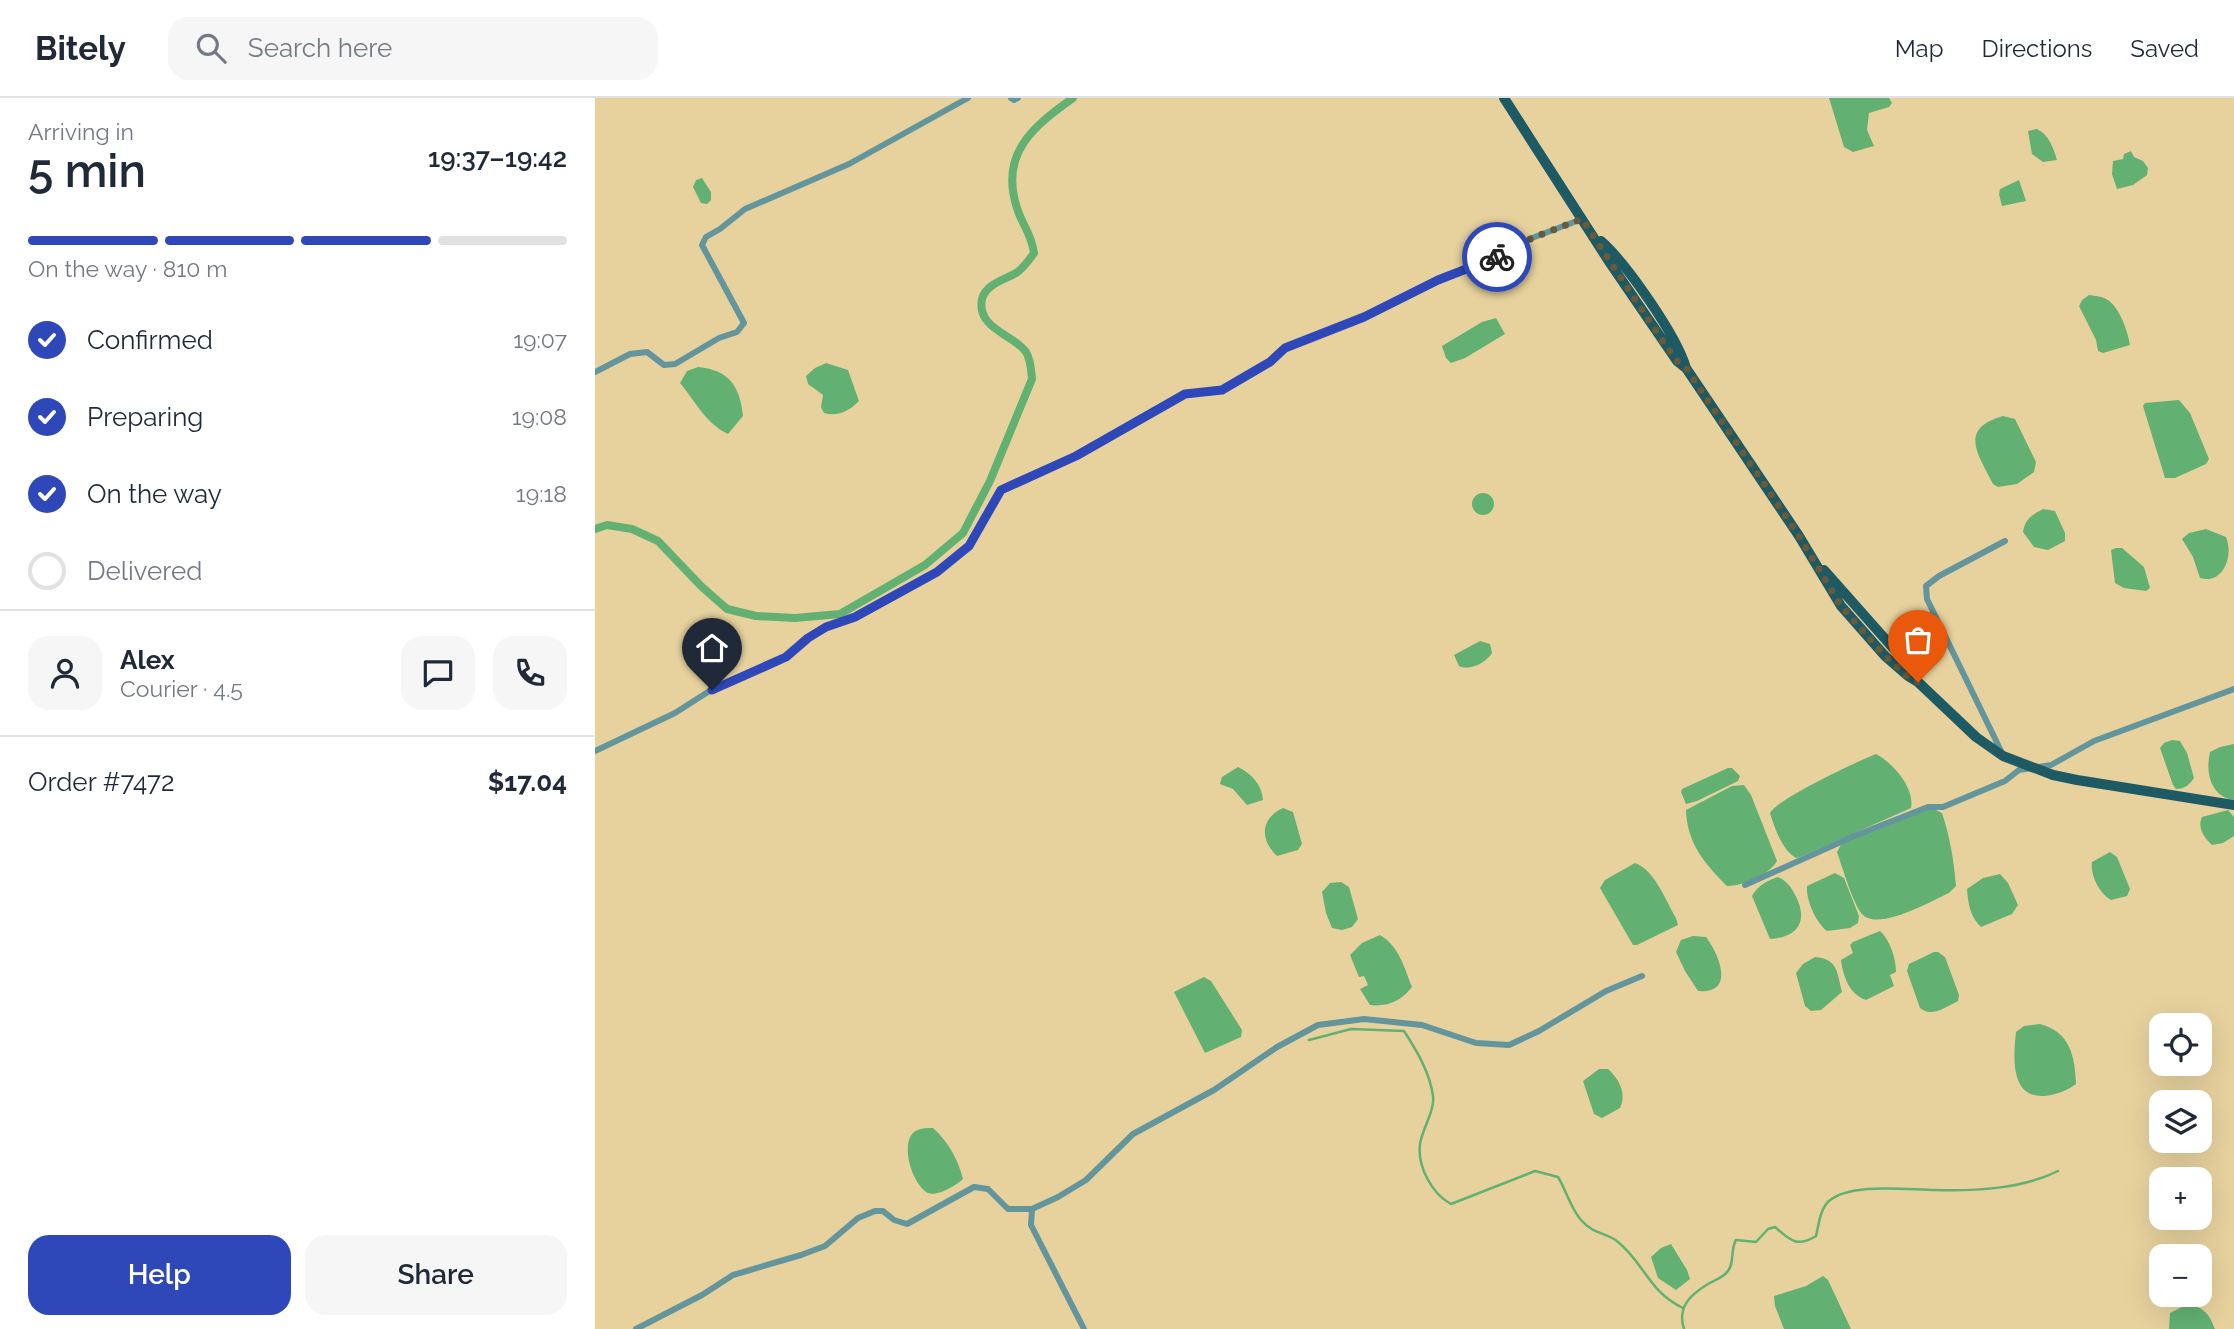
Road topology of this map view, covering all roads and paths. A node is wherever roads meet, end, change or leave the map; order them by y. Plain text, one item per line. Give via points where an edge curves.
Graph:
1 (968, 98) edge
2 (1011, 98) edge
3 (1018, 98) edge
4 (1504, 98) edge
5 (1582, 219) junction
6 (595, 372) edge
7 (2005, 541) dead end
8 (2234, 689) edge
9 (595, 751) edge
10 (2003, 756) junction
11 (2033, 768) junction
12 (2234, 805) edge
13 (1745, 886) dead end
14 (1642, 976) dead end
15 (1032, 1209) junction
16 (636, 1329) edge
17 (1084, 1329) edge

1 - 6 street via 849,164 745,209 706,237 702,245 744,323 737,332 675,363 664,365 647,352 638,353
2 - 3 street
4 - 5 main road
5 - 9 street via 1285,348 1222,390 1185,394 1076,456 1001,490 969,546 937,572 855,617 826,627 786,657
5 - 10 main road via 1619,260 1675,341 1686,368 1769,489 1831,592 1907,676
7 - 10 street via 1926,586 1927,599
8 - 11 street
10 - 11 main road
11 - 12 main road via 2077,780
11 - 13 street via 2019,770 2005,781 1943,807 1928,807 1854,836
14 - 15 street via 1509,1045 1476,1043 1422,1025 1364,1019 1318,1025 1133,1134 1086,1180
15 - 16 street via 1008,1209 988,1189 974,1187 907,1224 875,1211 858,1218 825,1246 733,1275
15 - 17 street via 1031,1225

